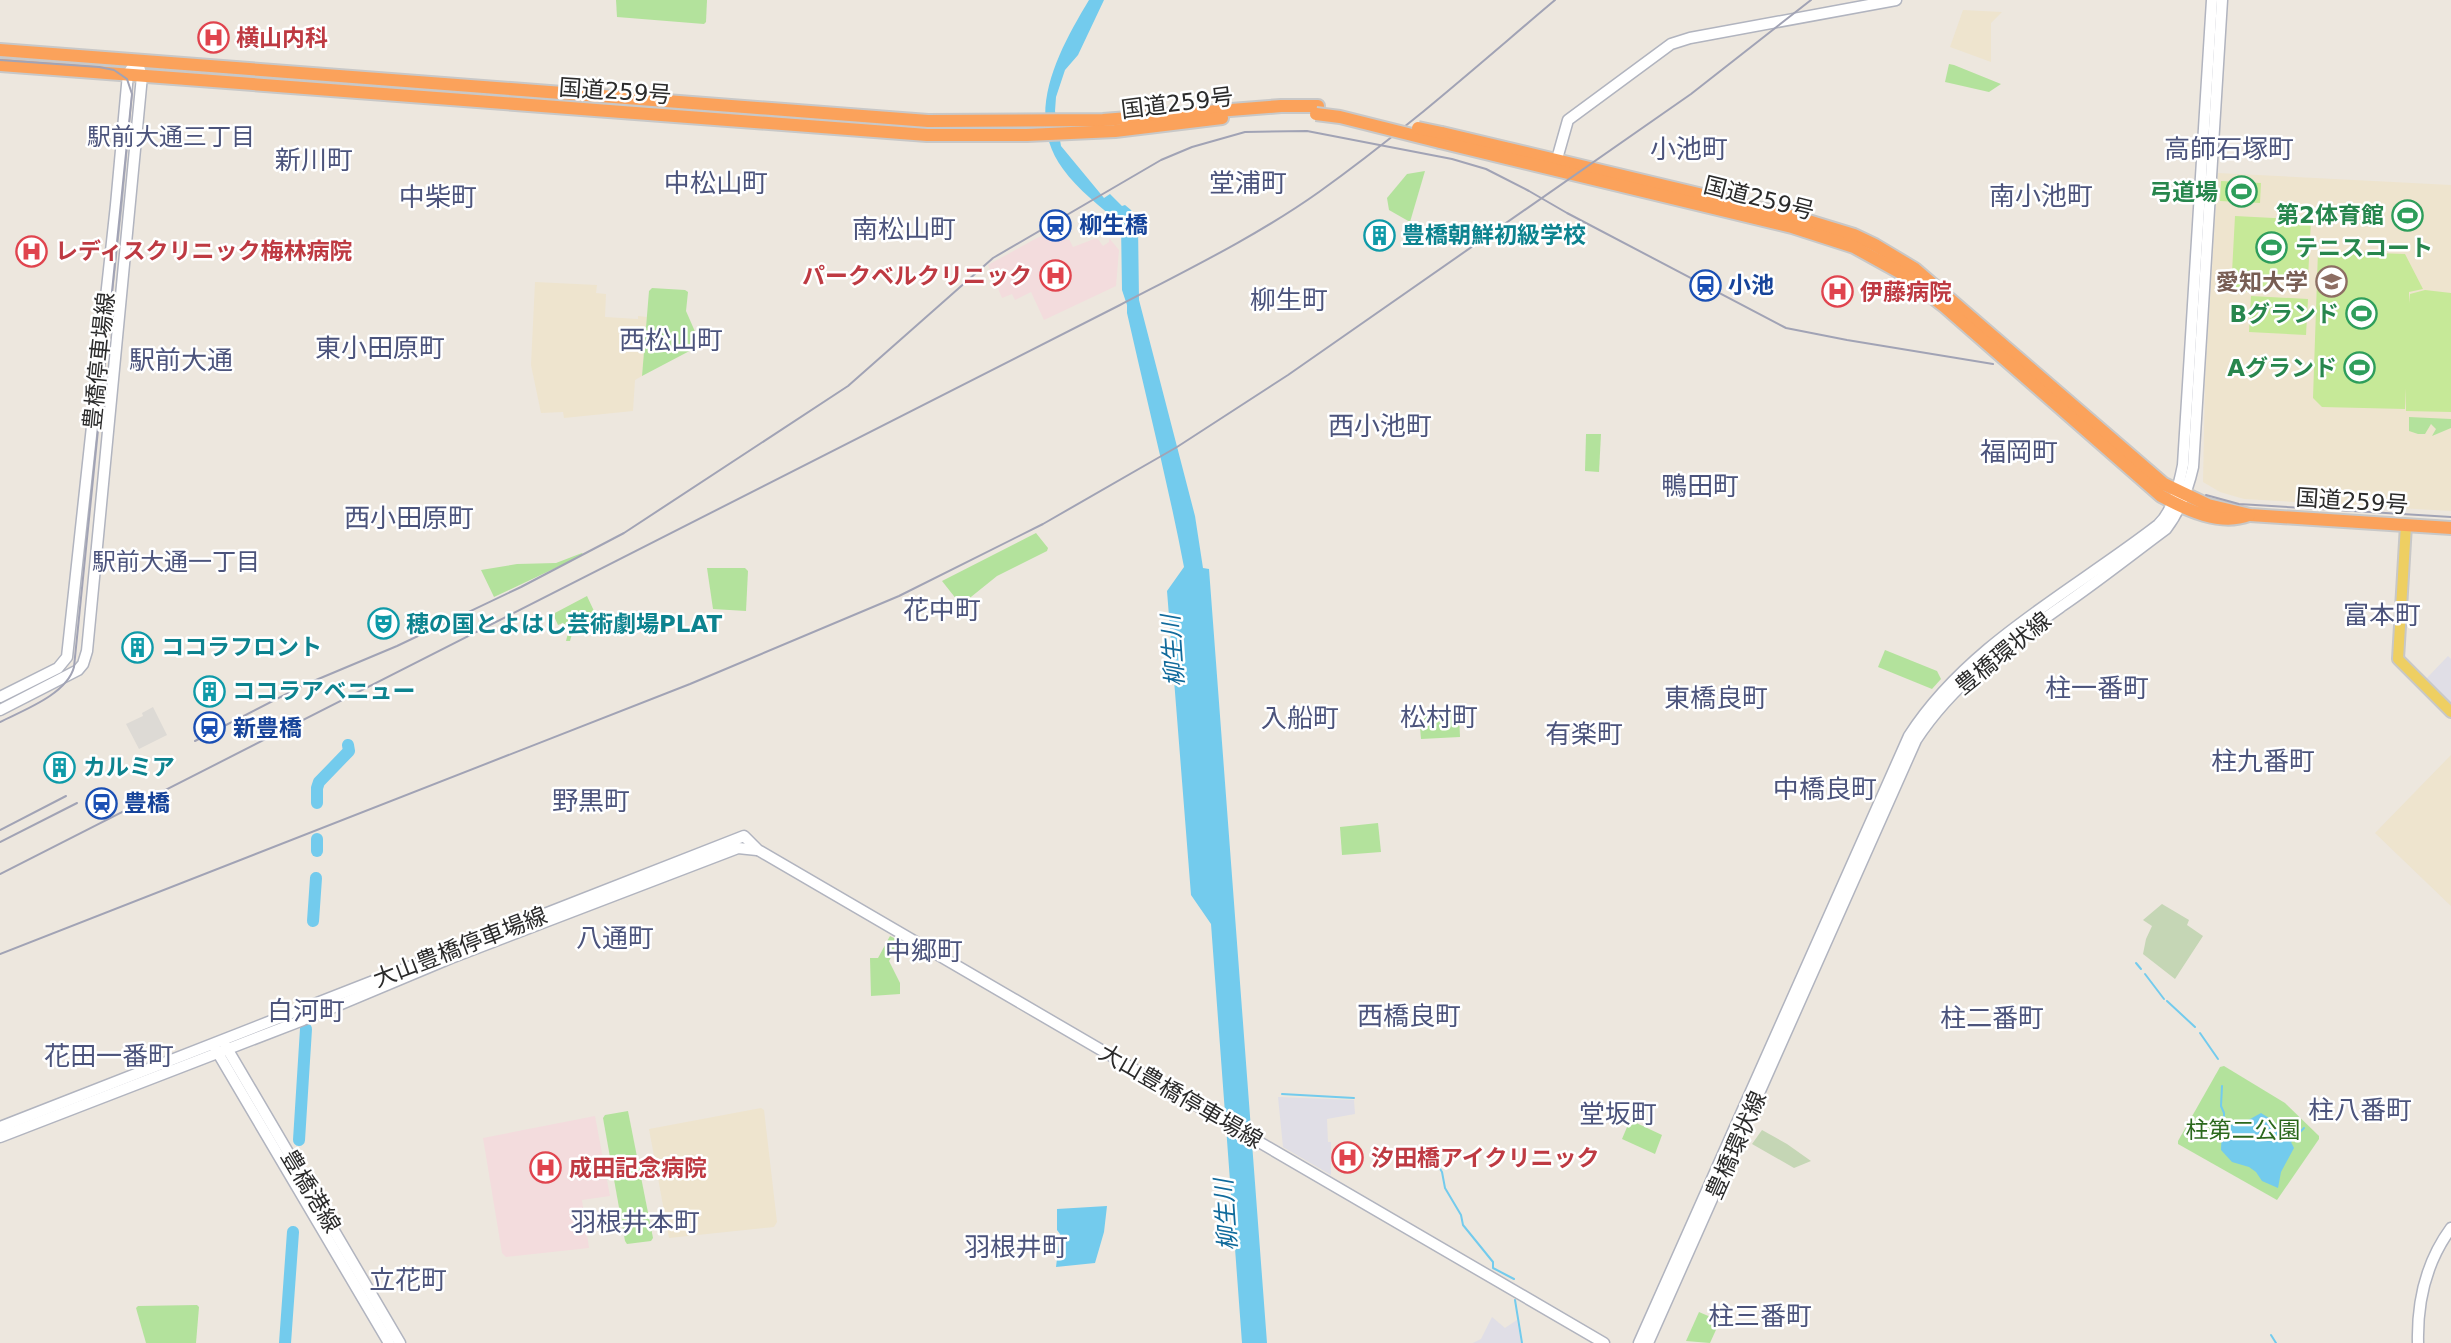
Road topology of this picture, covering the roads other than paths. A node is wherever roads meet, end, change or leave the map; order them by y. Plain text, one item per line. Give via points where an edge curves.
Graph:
1 (1896, 0) edge
2 (2212, 0) edge
3 (2222, 0) edge
4 (0, 50) edge
5 (137, 61) junction
6 (0, 65) edge
7 (128, 75) junction
8 (142, 76) junction
9 (1043, 128) junction
10 (1555, 165) junction
11 (2178, 498) junction
12 (2406, 525) junction
13 (2451, 528) edge
14 (0, 697) edge
15 (0, 710) edge
16 (2451, 712) edge
17 (1886, 794) junction
18 (758, 850) junction
19 (219, 1046) junction
20 (0, 1127) edge
21 (0, 1137) edge
22 (2451, 1228) edge
23 (389, 1343) edge
24 (400, 1343) edge
25 (1604, 1343) edge
26 (1640, 1343) edge
27 (1648, 1343) edge
28 (2418, 1343) edge

1 - 10 main road via 1671,44 1568,120
2 - 11 main road, 豊橋環状線
3 - 11 main road, 豊橋環状線 via 2193,467
4 - 5 highway, 国道259号
5 - 7 main road, 豊橋停車場線
5 - 8 main road
5 - 9 highway, 国道259号
6 - 7 highway, 国道259号
7 - 8 highway, 国道259号
7 - 14 main road, 豊橋停車場線 via 67,657 58,668
8 - 9 highway, 国道259号 via 838,130 927,135
8 - 15 main road, 豊橋停車場線 via 83,664
9 - 10 highway, 国道259号, bridge via 1115,131 1317,110
10 - 11 highway, 国道259号 via 1854,247 1901,273 1945,307 2161,496
11 - 12 highway, 国道259号 via 2226,519 2250,515
11 - 17 main road, 豊橋環状線 via 2166,529 2050,609 1948,698 1916,740
12 - 13 highway, 国道259号
12 - 16 main road via 2398,659
17 - 26 main road, 豊橋環状線
17 - 27 main road, 豊橋環状線
18 - 19 main road, 大山豊橋停車場線 via 738,848 303,1020
18 - 19 main road, 大山豊橋停車場線 via 744,836 316,1002
18 - 25 main road, 大山豊橋停車場線
19 - 20 main road, 大山豊橋停車場線
19 - 21 main road, 大山豊橋停車場線
19 - 23 main road, 豊橋港線
19 - 24 main road, 豊橋港線
22 - 28 main road via 2436,1251 2420,1297

